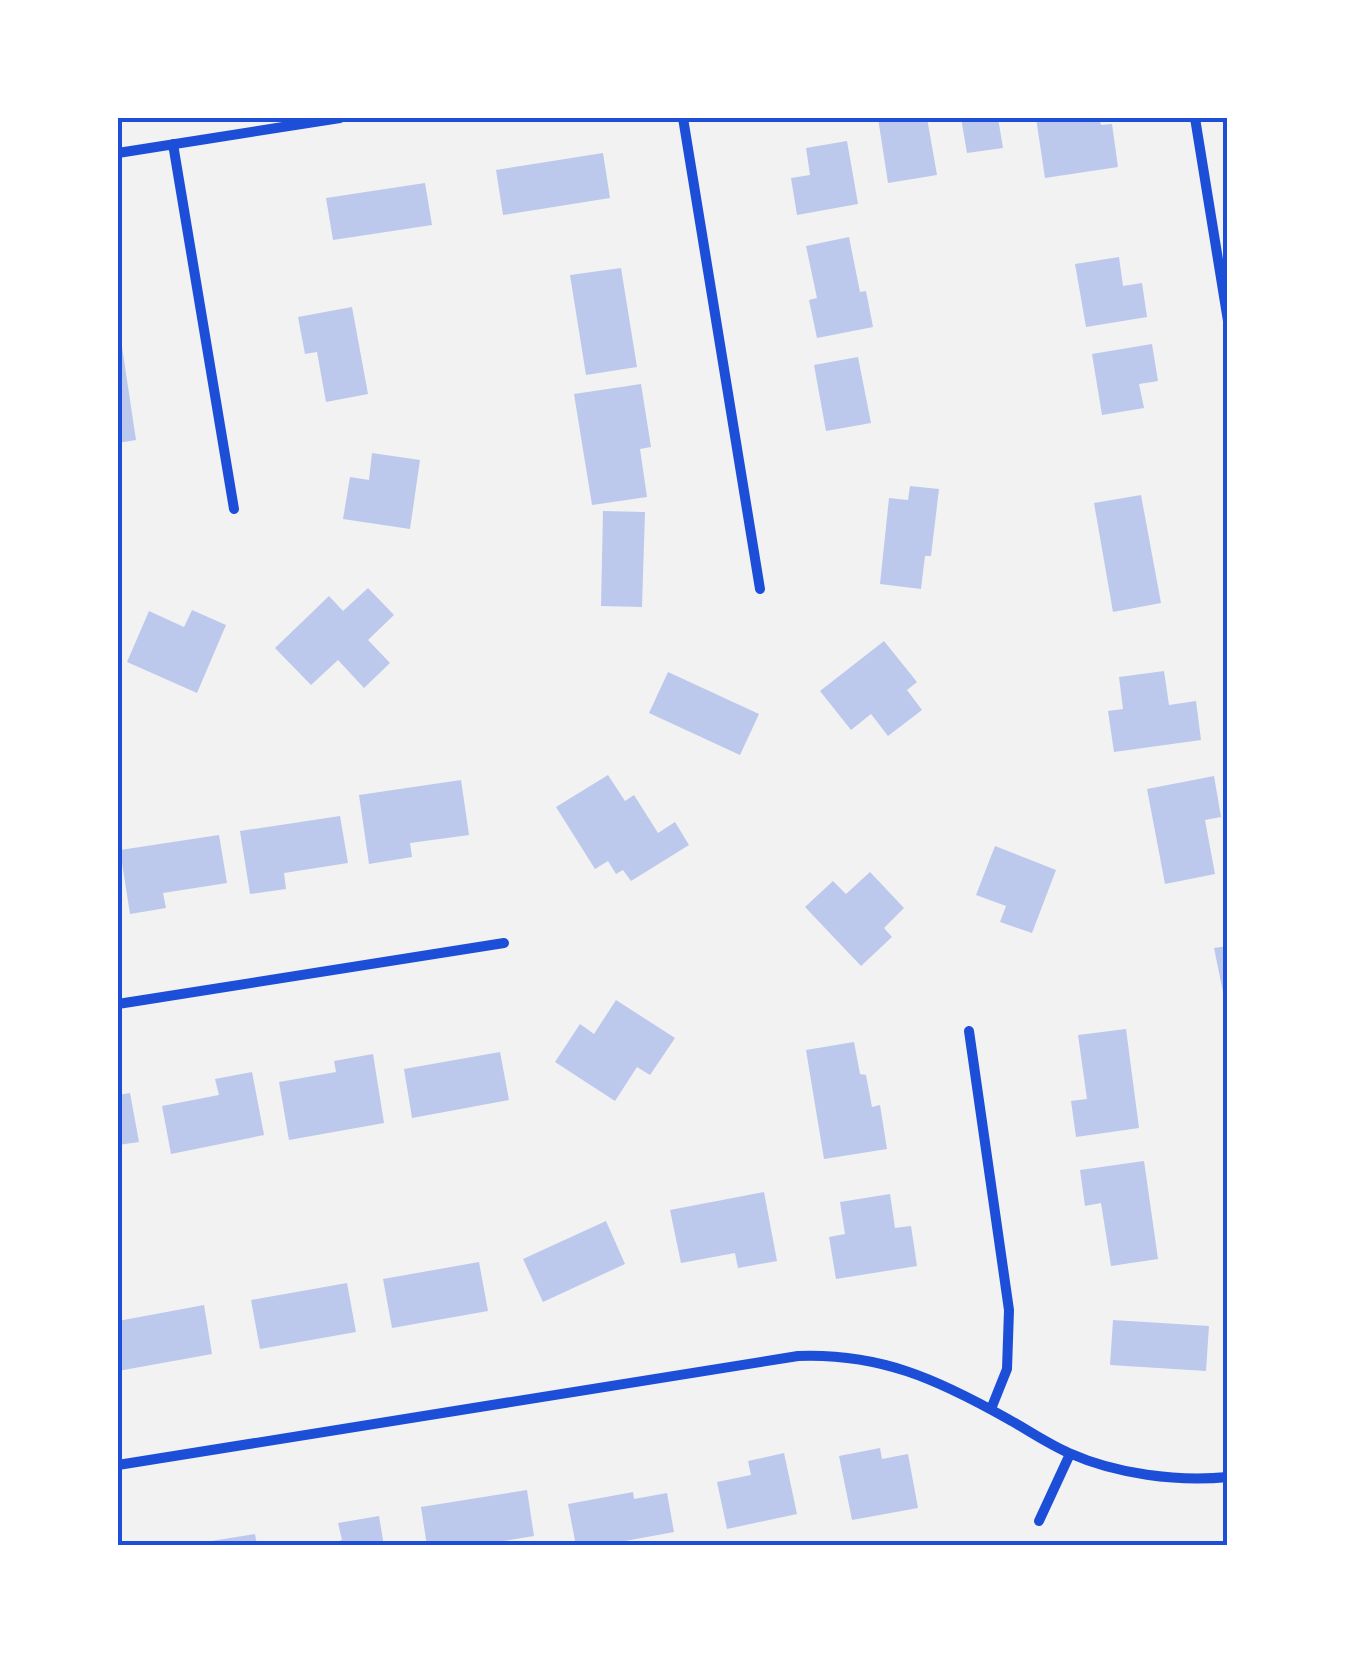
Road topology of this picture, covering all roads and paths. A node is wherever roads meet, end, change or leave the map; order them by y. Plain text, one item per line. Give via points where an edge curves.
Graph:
1 (340, 118) edge
2 (684, 118) edge
3 (1195, 118) edge
4 (173, 144) junction
5 (118, 153) edge
6 (1228, 320) edge
7 (234, 510) dead end
8 (760, 589) dead end
9 (504, 944) dead end
10 (118, 1004) edge
11 (969, 1031) dead end
12 (991, 1409) junction
13 (1070, 1454) junction
14 (118, 1465) edge
15 (1228, 1476) edge
16 (1039, 1521) dead end

1 - 4 street
2 - 8 street
3 - 6 street
4 - 5 street
4 - 7 street
9 - 10 street
11 - 12 street via 1010,1310 1007,1370
12 - 13 street
12 - 14 street via 880,1361 798,1356
13 - 15 street via 1161,1476
13 - 16 street

